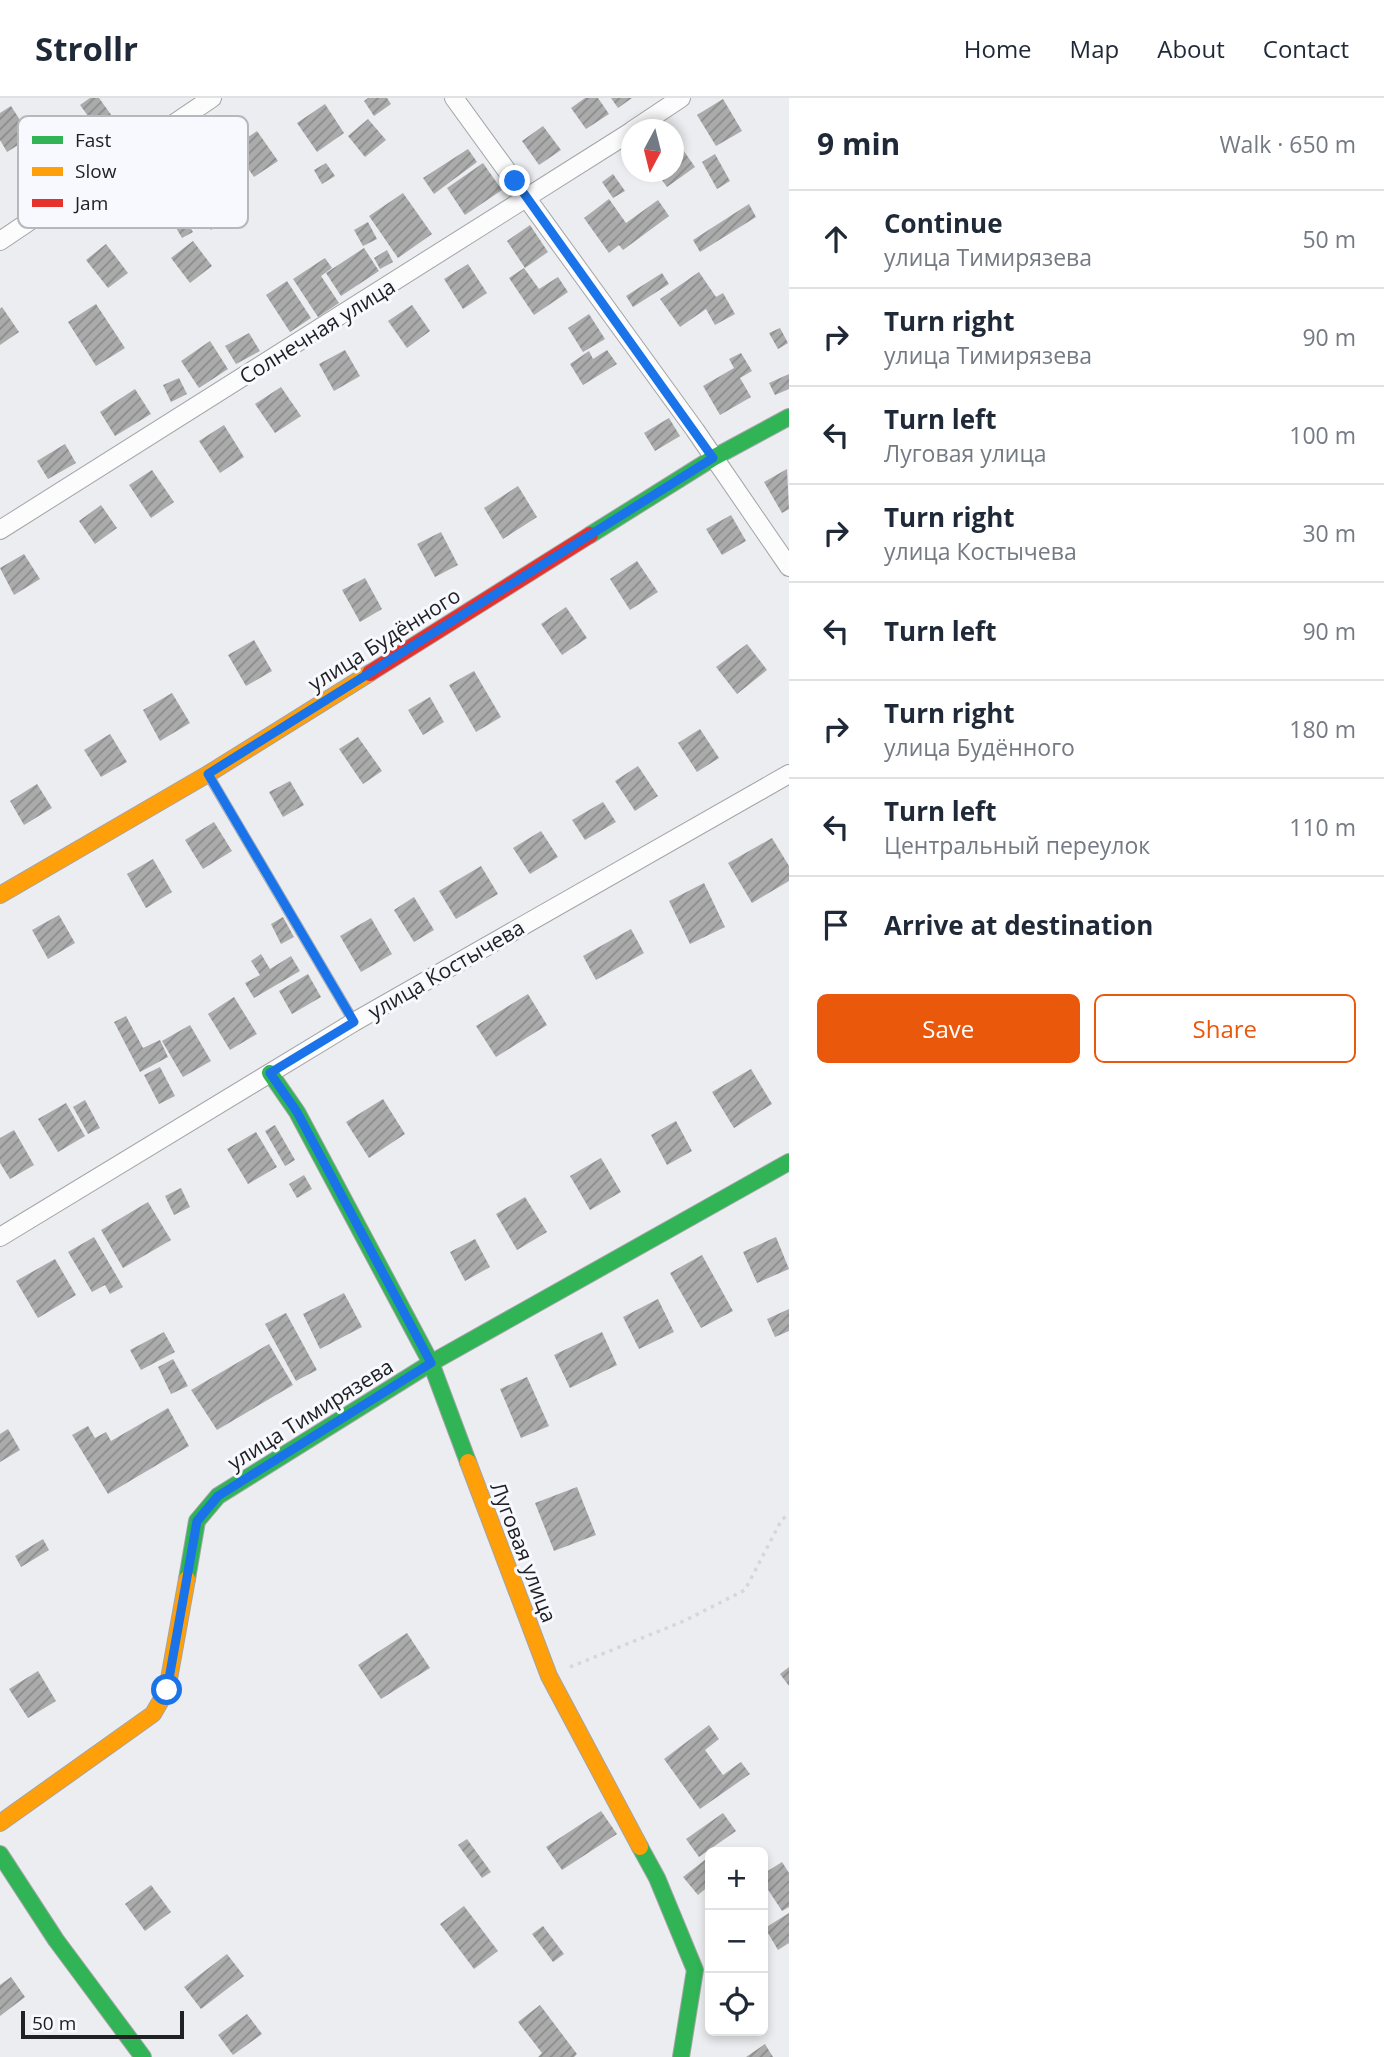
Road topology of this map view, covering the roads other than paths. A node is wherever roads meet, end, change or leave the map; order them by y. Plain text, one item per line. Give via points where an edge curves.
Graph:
1 (212, 98) edge
2 (454, 98) edge
3 (681, 98) edge
4 (185, 116) edge
5 (649, 119) edge
6 (621, 137) edge
7 (528, 199) junction
8 (19, 228) edge
9 (0, 241) edge
10 (789, 416) edge
11 (713, 458) junction
12 (0, 530) edge
13 (789, 567) edge
14 (208, 774) junction
15 (789, 774) edge
16 (0, 895) edge
17 (354, 1022) junction
18 (270, 1073) junction
19 (789, 1162) edge
20 (0, 1237) edge
21 (431, 1363) junction
22 (0, 1823) edge
23 (0, 1854) edge
24 (143, 2057) edge
25 (681, 2057) edge

1 - 4 street
2 - 7 street
3 - 5 street, Солнечная улица
6 - 7 street, Солнечная улица
7 - 11 street
7 - 12 street, Солнечная улица
8 - 9 street
10 - 11 street, улица Будённого
11 - 13 street
11 - 14 street, улица Будённого
14 - 16 street, улица Будённого
14 - 17 lane
15 - 17 street, улица Костычева
17 - 18 street, улица Костычева
18 - 20 street, улица Костычева
18 - 21 street, Луговая улица via 297,1112
19 - 21 street, улица Тимирязева
21 - 22 street, улица Тимирязева via 218,1496 197,1521 167,1690 153,1714
21 - 25 street, Луговая улица via 549,1676 657,1878 695,1970
23 - 24 street via 56,1940

